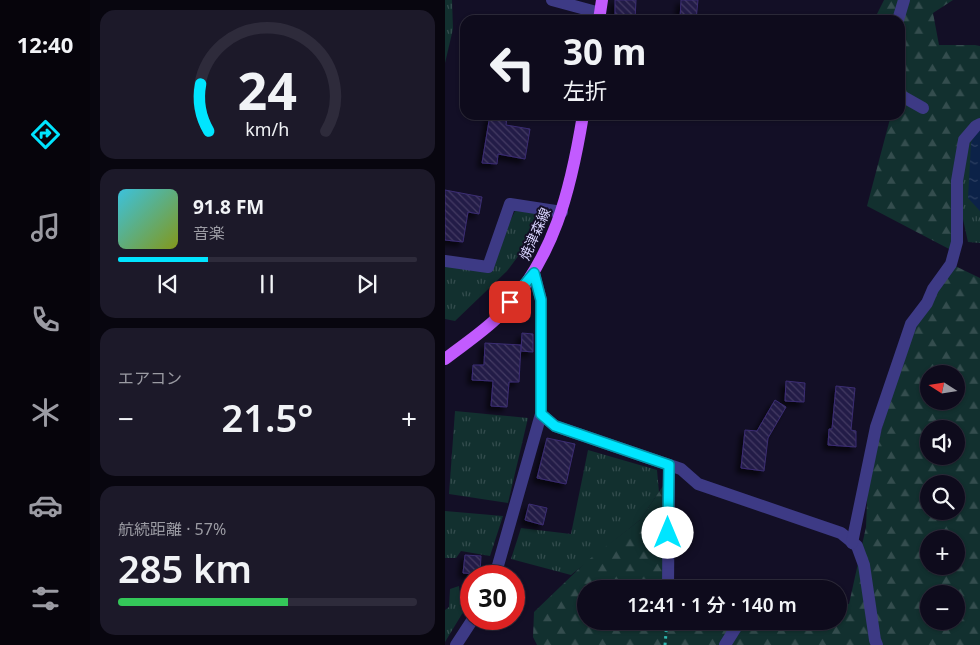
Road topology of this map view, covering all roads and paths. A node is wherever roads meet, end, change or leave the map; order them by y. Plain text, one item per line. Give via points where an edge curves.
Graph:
1 (552, 0) edge
2 (602, 0) edge
3 (904, 0) edge
4 (593, 15) edge
5 (599, 15) edge
6 (900, 15) edge
7 (905, 97) edge
8 (923, 108) dead end
9 (582, 120) edge
10 (980, 124) edge
11 (562, 212) junction
12 (445, 261) edge
13 (534, 273) junction
14 (445, 359) edge
15 (541, 414) junction
16 (669, 465) junction
17 (852, 543) junction
18 (498, 565) edge
19 (668, 580) edge
20 (466, 630) edge
21 (666, 630) edge
22 (734, 630) edge
23 (456, 645) edge
24 (665, 645) edge
25 (725, 645) edge
26 (877, 645) edge

1 - 4 street
2 - 5 main road
3 - 6 street
7 - 8 street
9 - 11 main road, 焼津森線
10 - 17 street via 964,140 957,181 957,242 951,264 911,324 875,427
11 - 12 street via 510,204 488,267
11 - 13 main road, 焼津森線
13 - 14 main road, 焼津森線 via 499,316
13 - 15 street via 541,300
15 - 16 street via 555,426
15 - 18 street
16 - 17 street via 681,469 698,484 841,533
16 - 19 street
17 - 26 street via 857,546 864,565
20 - 23 street
21 - 24 path
22 - 25 street

